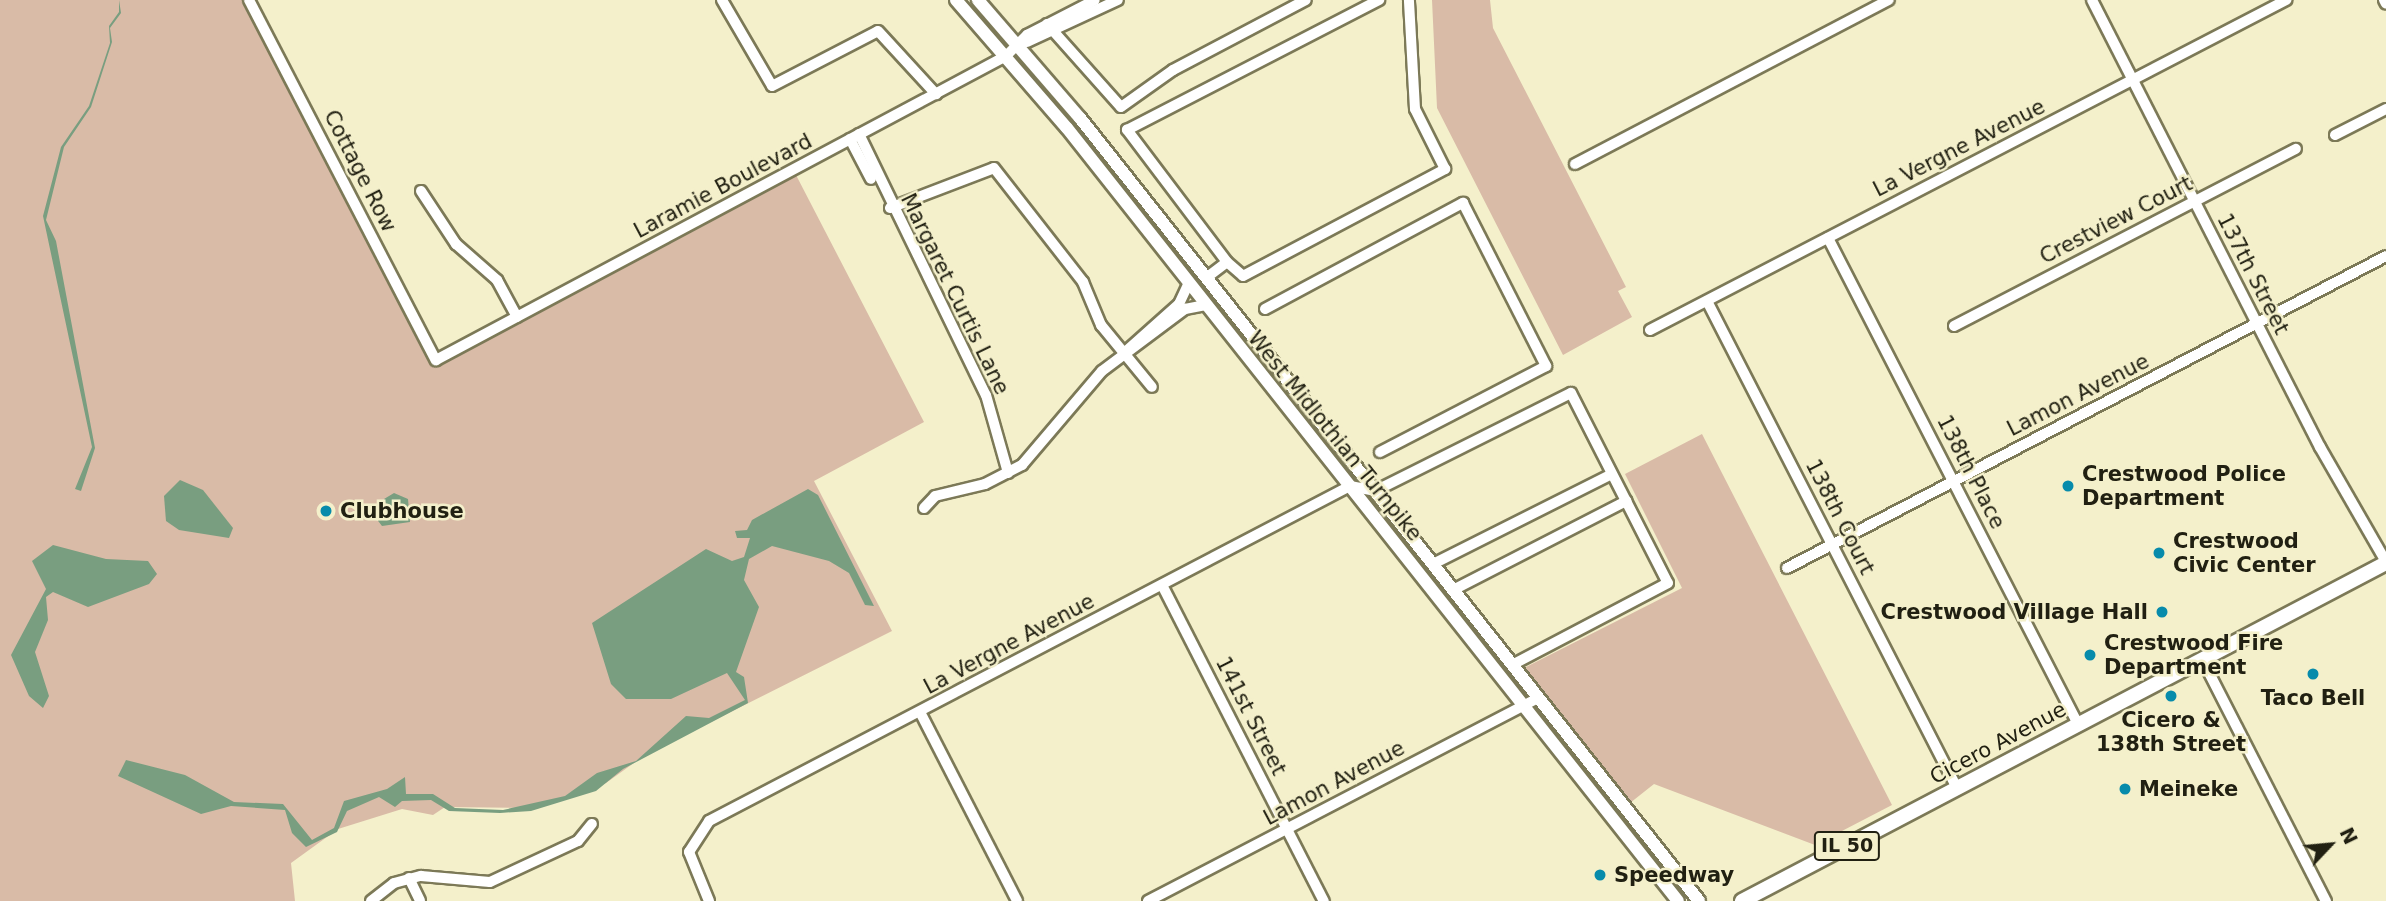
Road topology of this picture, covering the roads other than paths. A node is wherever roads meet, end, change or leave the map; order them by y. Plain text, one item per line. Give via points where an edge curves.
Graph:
1 (249, 0) edge
2 (722, 0) edge
3 (956, 0) edge
4 (978, 0) edge
5 (1095, 0) edge
6 (1118, 0) edge
7 (1306, 0) edge
8 (1379, 0) edge
9 (1409, 0) edge
10 (1889, 0) edge
11 (2092, 0) edge
12 (2286, 0) edge
13 (1050, 28) junction
14 (1023, 45) junction
15 (1006, 56) junction
16 (2132, 80) junction
17 (936, 94) junction
18 (2386, 109) edge
19 (2335, 135) dead end
20 (855, 136) junction
21 (2296, 149) dead end
22 (1575, 164) dead end
23 (421, 191) dead end
24 (2194, 202) junction
25 (890, 208) junction
26 (1828, 238) junction
27 (2386, 256) edge
28 (1227, 262) junction
29 (1206, 278) junction
30 (1189, 283) junction
31 (1197, 293) junction
32 (1707, 301) junction
33 (1206, 305) junction
34 (1265, 309) dead end
35 (517, 317) junction
36 (2257, 323) junction
37 (1954, 326) dead end
38 (1650, 330) dead end
39 (1124, 353) junction
40 (436, 360) joint
41 (1152, 387) dead end
42 (1380, 452) dead end
43 (1008, 473) junction
44 (1612, 474) junction
45 (1954, 481) junction
46 (1350, 486) junction
47 (1376, 491) junction
48 (1626, 500) junction
49 (924, 508) dead end
50 (1832, 544) junction
51 (2386, 562) edge
52 (1433, 564) junction
53 (1787, 568) dead end
54 (1162, 585) junction
55 (1453, 590) junction
56 (2202, 659) junction
57 (1512, 665) junction
58 (1538, 698) junction
59 (1524, 706) junction
60 (920, 712) junction
61 (2078, 724) junction
62 (1957, 788) junction
63 (592, 824) dead end
64 (1287, 830) junction
65 (409, 878) junction
66 (371, 901) edge
67 (419, 901) edge
68 (709, 901) edge
69 (1017, 901) edge
70 (1148, 901) edge
71 (1324, 901) edge
72 (1678, 901) edge
73 (1699, 901) edge
74 (1742, 901) edge
75 (2326, 901) edge

1 - 40 street, Cottage Row
2 - 17 street via 772,86 878,31
3 - 15 main road, West Midlothian Turnpike
4 - 14 main road, West Midlothian Turnpike
5 - 13 street, Laramie Boulevard
6 - 13 street, Laramie Boulevard
7 - 13 street via 1173,71 1121,107
8 - 28 street via 1127,130
9 - 28 street via 1415,109 1445,169 1242,276
10 - 22 street
11 - 16 street, 137th Street
12 - 16 street, La Vergne Avenue
13 - 14 street, Laramie Boulevard
14 - 15 street, Laramie Boulevard
14 - 29 main road, West Midlothian Turnpike
15 - 17 street, Laramie Boulevard
15 - 30 main road, West Midlothian Turnpike
16 - 24 street, 137th Street
16 - 26 street, La Vergne Avenue
17 - 20 street, Laramie Boulevard
18 - 19 street
20 - 25 street, Margaret Curtis Lane
20 - 35 street, Laramie Boulevard
21 - 24 street, Crestview Court
23 - 35 street via 456,244 494,275
24 - 36 street, 137th Street
24 - 37 street, Crestview Court
25 - 39 street via 994,168 1083,282 1097,318
25 - 43 street, Margaret Curtis Lane via 979,380
26 - 32 street, La Vergne Avenue
26 - 45 street, 138th Place
27 - 36 street, Lamon Avenue
28 - 29 street
29 - 31 main road
29 - 47 main road, West Midlothian Turnpike
30 - 31 main road, West Midlothian Turnpike
30 - 39 street via 1179,304
31 - 33 main road, West Midlothian Turnpike
32 - 38 street, La Vergne Avenue
32 - 50 street, 138th Court
33 - 39 street via 1185,309
33 - 46 main road, West Midlothian Turnpike
34 - 42 street via 1463,202 1546,366
35 - 40 street, Laramie Boulevard
36 - 45 street, Lamon Avenue
36 - 51 street, 137th Street
39 - 41 street
39 - 43 street via 1085,388 1035,454
43 - 49 street via 935,496
44 - 47 street via 1570,393
44 - 48 street
44 - 52 street
45 - 50 street, Lamon Avenue
45 - 61 street, 138th Place
46 - 47 street
46 - 54 street, La Vergne Avenue
46 - 59 main road, West Midlothian Turnpike
47 - 52 main road, West Midlothian Turnpike
48 - 55 street
48 - 57 street via 1668,583
50 - 53 street, Lamon Avenue
50 - 62 street, 138th Court
51 - 56 main road, Cicero Avenue / IL 50
52 - 55 main road, West Midlothian Turnpike
54 - 60 street, La Vergne Avenue
54 - 64 street, 141st Street
55 - 57 main road, West Midlothian Turnpike
56 - 61 main road, Cicero Avenue / IL 50
56 - 75 street
57 - 58 main road, West Midlothian Turnpike
58 - 59 street, Lamon Avenue
58 - 73 main road, West Midlothian Turnpike
59 - 64 street, Lamon Avenue
59 - 72 main road, West Midlothian Turnpike
60 - 68 street, La Vergne Avenue via 709,821 692,841 692,869
60 - 69 street
61 - 62 main road, Cicero Avenue / IL 50
62 - 74 main road, Cicero Avenue / IL 50
63 - 65 street via 578,841 490,882 449,873
64 - 70 street, Lamon Avenue
64 - 71 street, 141st Street
65 - 66 street
65 - 67 street

